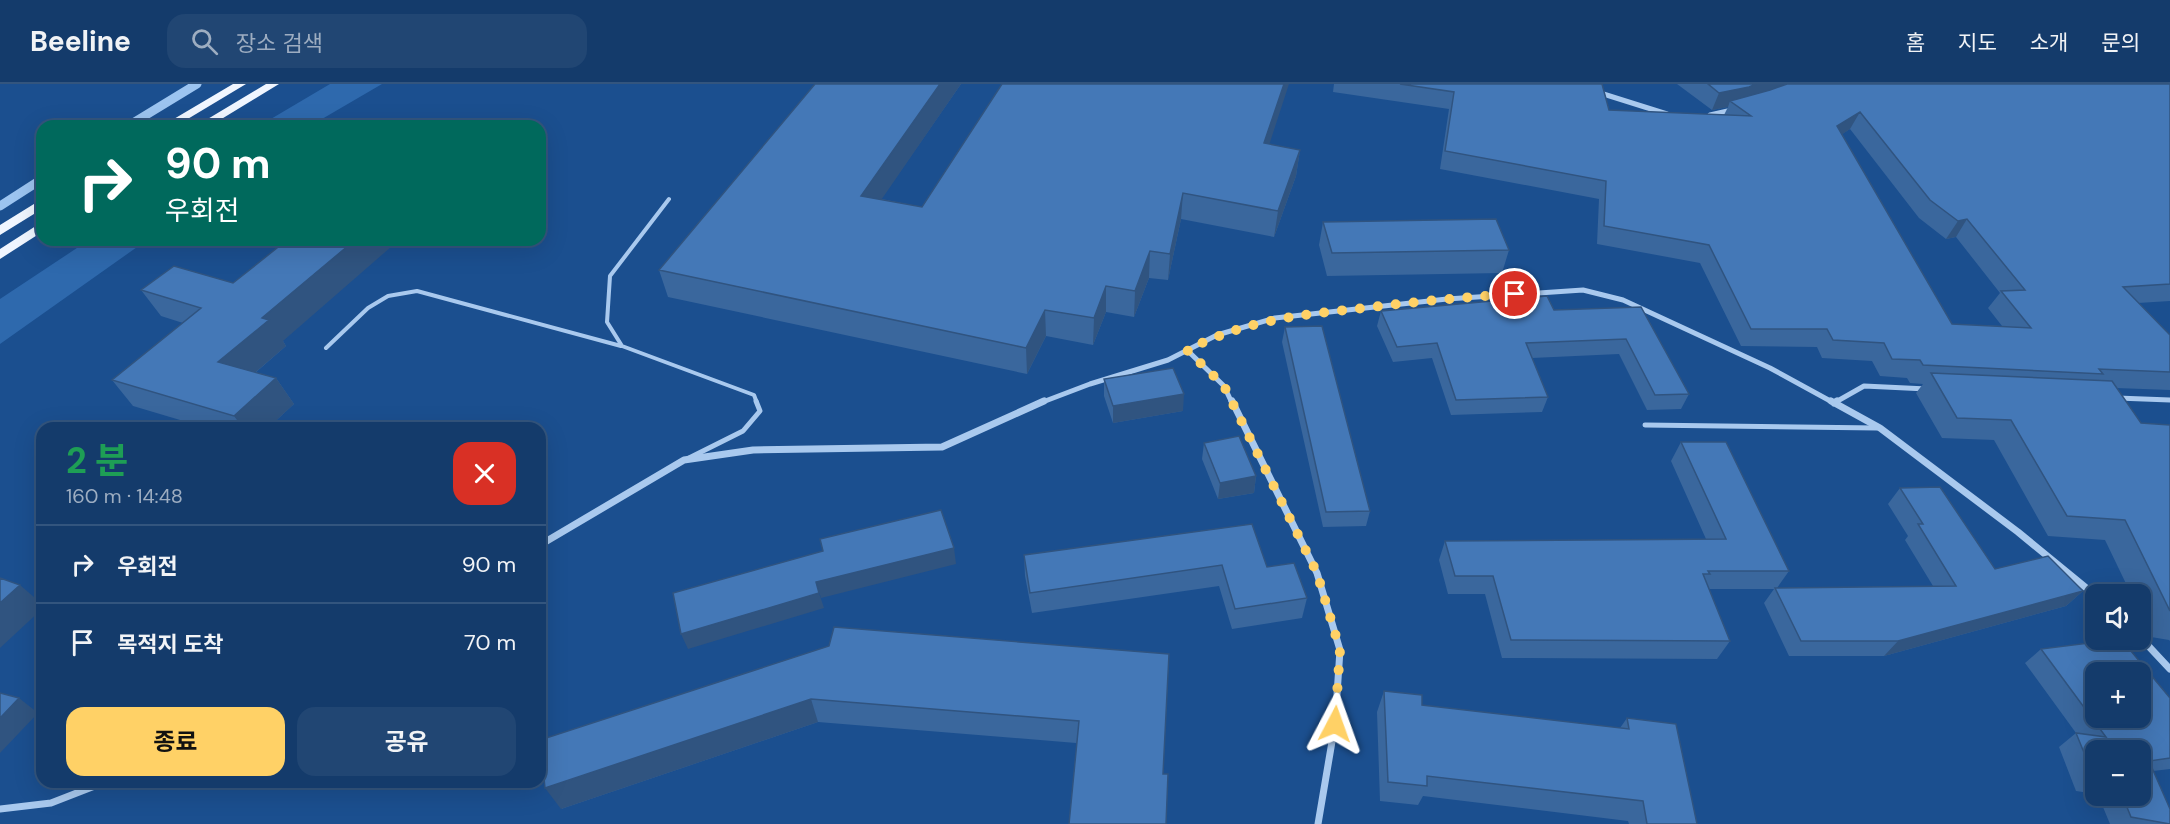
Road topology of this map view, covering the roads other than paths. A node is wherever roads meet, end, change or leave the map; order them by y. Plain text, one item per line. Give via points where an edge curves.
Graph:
1 (241, 84) edge
2 (274, 84) edge
3 (1590, 91) edge
4 (1735, 109) edge
5 (1671, 115) edge
6 (1704, 116) edge
7 (178, 120) edge
8 (212, 120) edge
9 (669, 199) dead end
10 (36, 207) edge
11 (36, 230) edge
12 (0, 231) edge
13 (0, 255) edge
14 (622, 346) junction
15 (326, 348) dead end
16 (1187, 350) junction
17 (1934, 389) edge
18 (2111, 398) edge
19 (2170, 400) edge
20 (1834, 403) junction
21 (1645, 425) dead end
22 (1880, 428) junction
23 (684, 460) junction
24 (546, 541) edge
25 (2085, 587) edge
26 (2151, 649) edge
27 (2170, 669) edge
28 (89, 788) edge
29 (0, 809) edge
30 (1318, 824) edge

1 - 7 main road
2 - 8 main road
3 - 5 street
4 - 6 street
9 - 14 lane via 610,276 607,322
10 - 12 main road
11 - 13 main road
14 - 15 lane via 417,291 388,296 368,308
14 - 23 lane via 754,395 760,411 743,431
16 - 20 street via 1217,335 1275,318 1448,299 1583,290 1623,300 1770,368
16 - 23 street via 1168,360 1036,404 942,447 753,450
16 - 30 street via 1224,386 1317,573 1340,650 1335,724
17 - 20 street via 1864,386
18 - 19 street
20 - 22 street
21 - 22 lane
22 - 25 street
23 - 24 street
26 - 27 street
28 - 29 street via 51,802

